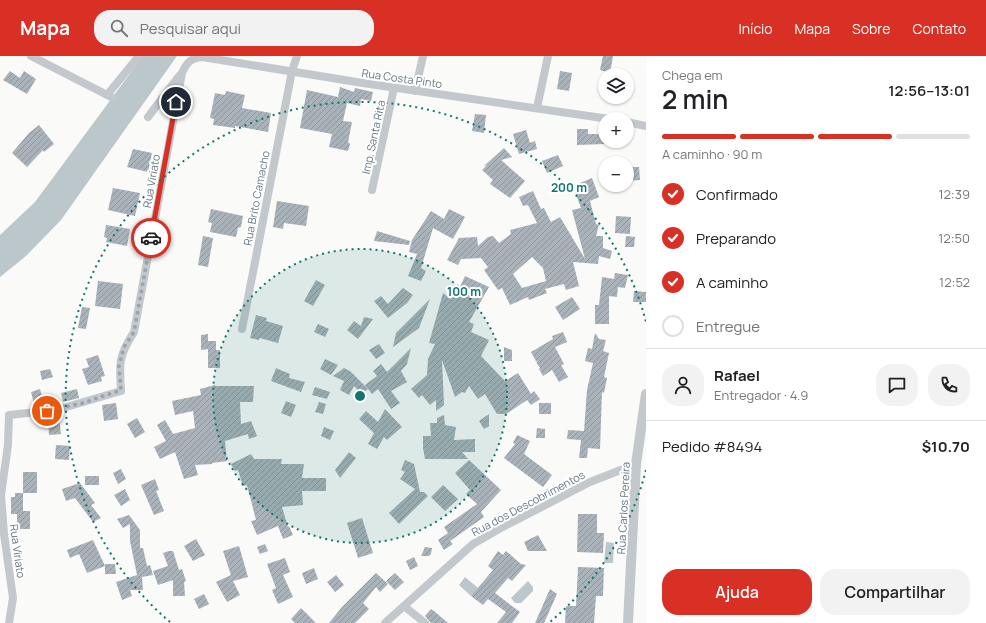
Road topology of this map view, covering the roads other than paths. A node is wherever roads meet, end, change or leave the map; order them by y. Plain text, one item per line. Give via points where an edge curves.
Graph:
1 (31, 56) edge
2 (139, 56) edge
3 (297, 56) edge
4 (423, 56) edge
5 (548, 56) edge
6 (193, 58) joint
7 (292, 71) junction
8 (182, 72) junction
9 (394, 88) junction
10 (415, 91) junction
11 (537, 108) junction
12 (148, 117) dead end
13 (598, 117) edge
14 (634, 123) edge
15 (646, 126) edge
16 (372, 190) dead end
17 (242, 329) dead end
18 (646, 394) edge
19 (642, 446) edge
20 (636, 464) junction
21 (404, 606) junction
22 (9, 623) edge
23 (385, 623) edge
24 (425, 623) edge
25 (628, 623) edge

1 - 2 street via 110,96
3 - 7 street, Rua Brito Camacho
4 - 10 street
5 - 11 street
6 - 7 street, Rua Costa Pinto via 202,57
6 - 8 street, Rua Viriato
7 - 9 street, Rua Costa Pinto
7 - 17 street, Rua Brito Camacho
8 - 12 street
8 - 22 street, Rua Viriato via 134,332 124,347 119,366 121,390 56,410 9,415 1,495 13,598
9 - 10 street, Rua Costa Pinto
9 - 16 street, Imp. Santa Rita
10 - 11 street, Rua Costa Pinto
11 - 13 street, Rua Costa Pinto
14 - 15 street
18 - 19 street, Rua Carlos Pereira
19 - 20 street, Rua Carlos Pereira
20 - 21 street, Rua dos Descobrimentos via 590,482 492,532 473,544
20 - 25 street, Rua Carlos Pereira
21 - 23 street, Rua dos Descobrimentos
21 - 24 street

